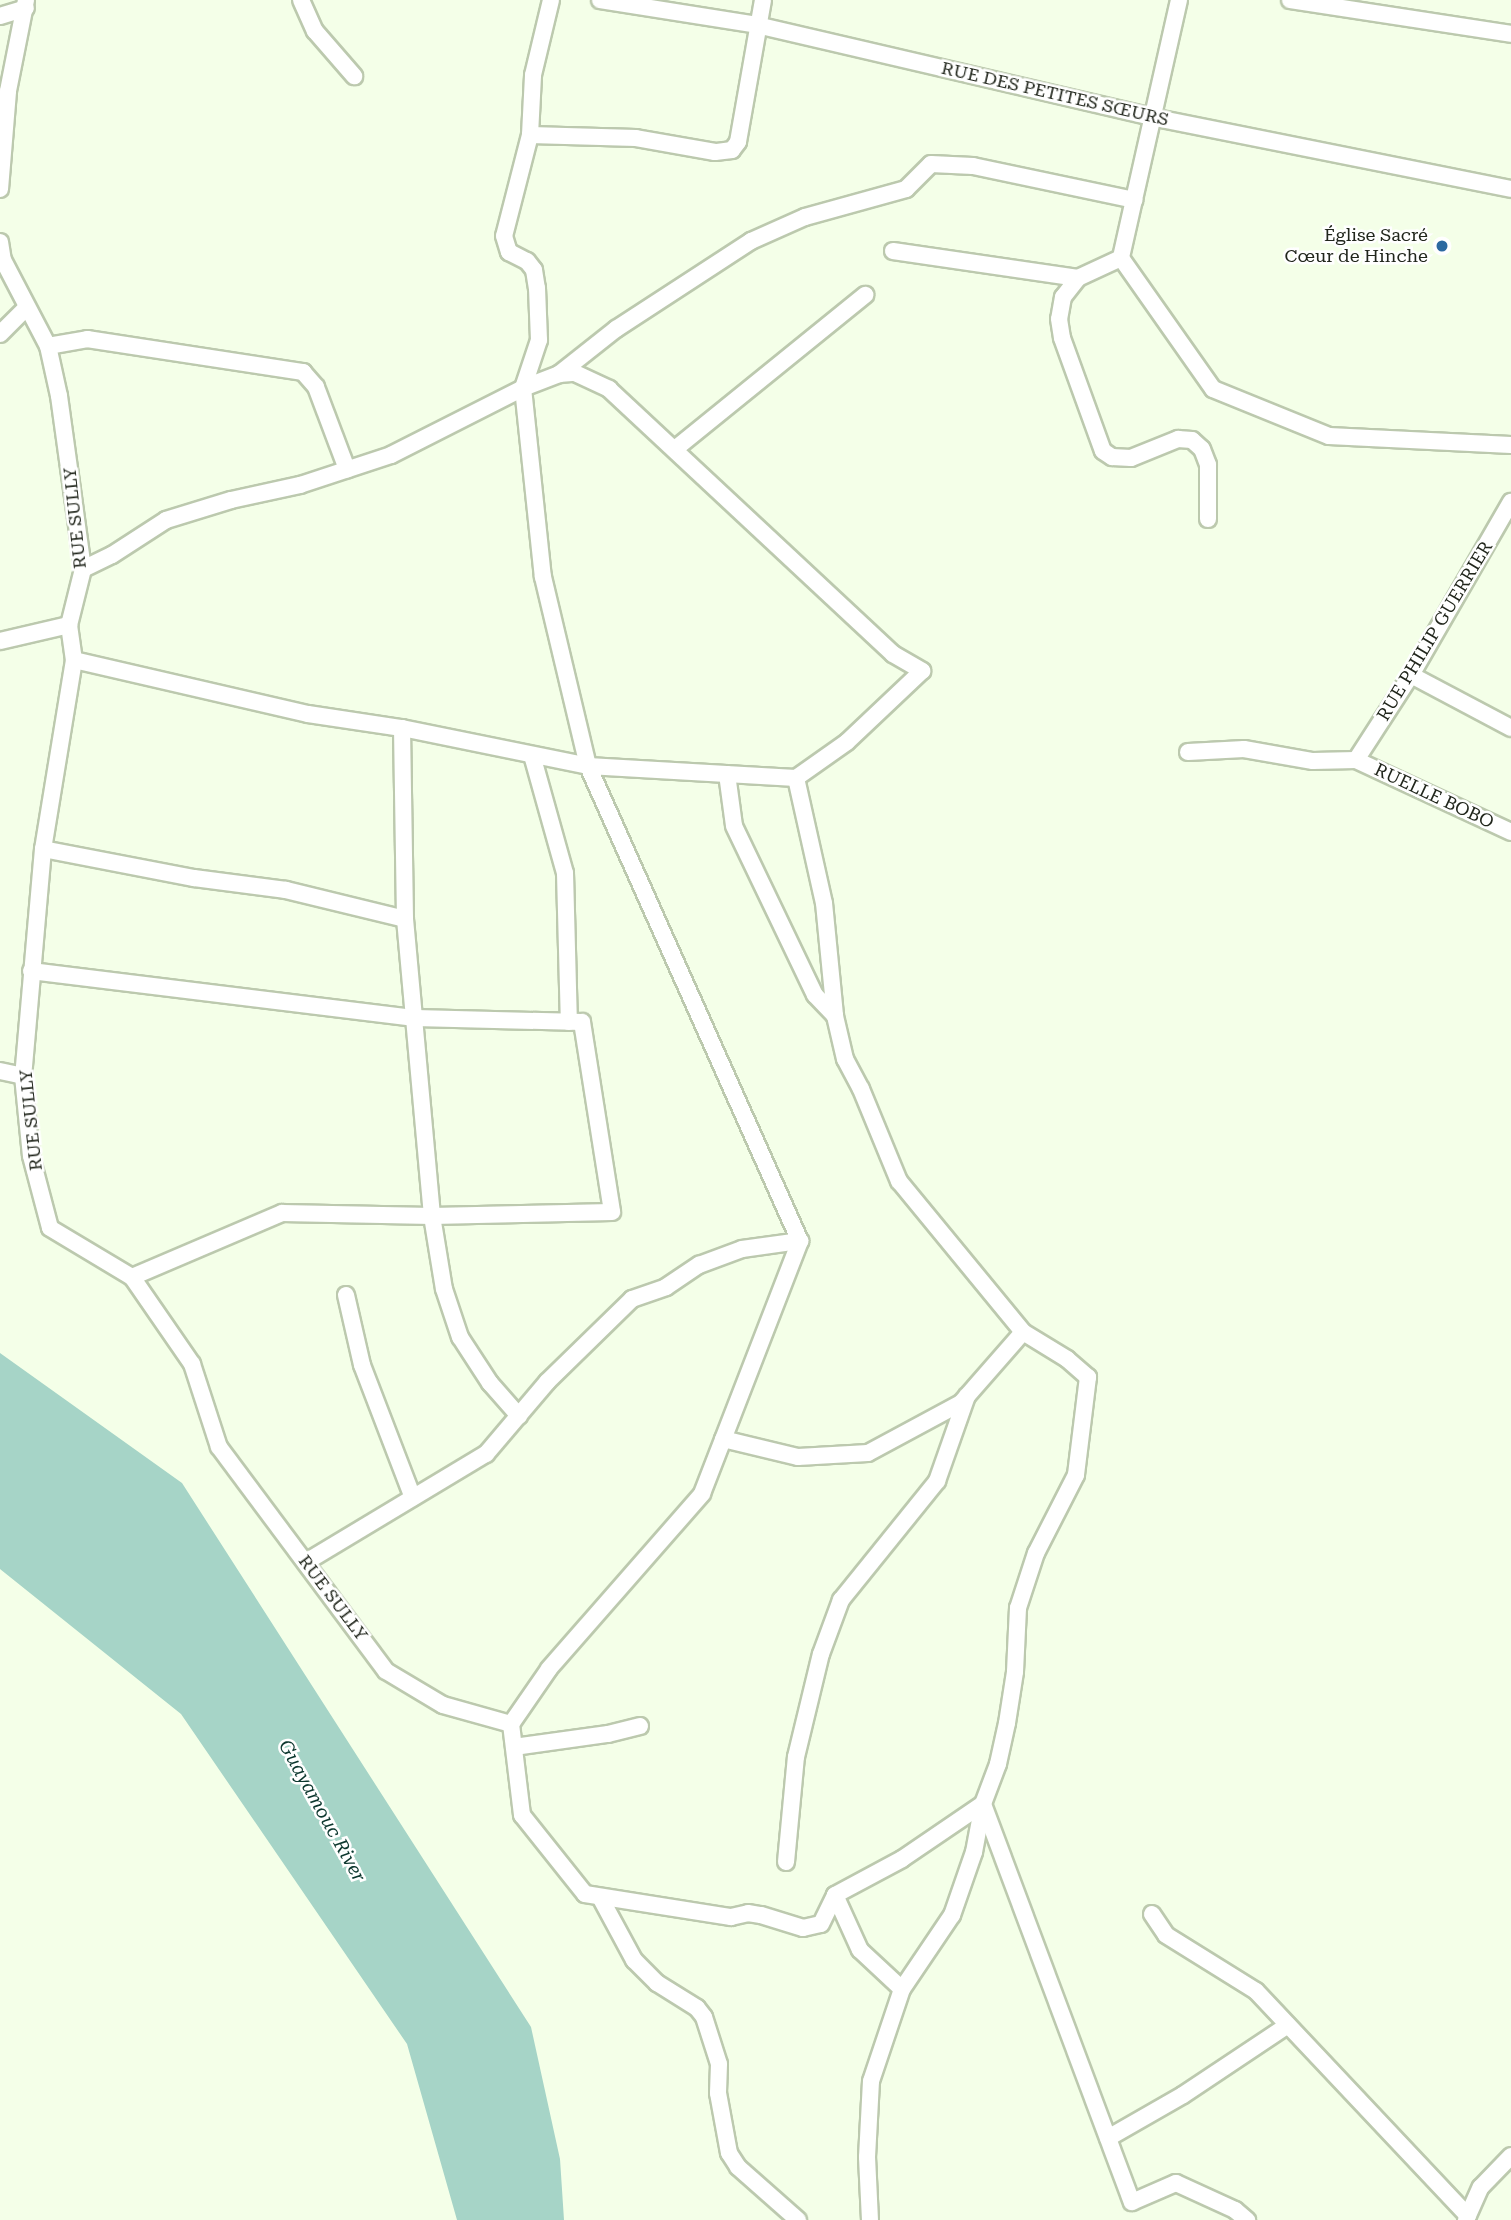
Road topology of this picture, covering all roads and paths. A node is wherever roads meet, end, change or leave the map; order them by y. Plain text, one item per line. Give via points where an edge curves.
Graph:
1 (301, 0) edge
2 (551, 0) edge
3 (600, 0) edge
4 (763, 0) edge
5 (1179, 0) edge
6 (1290, 0) edge
7 (26, 4) edge
8 (0, 16) edge
9 (757, 25) junction
10 (1511, 34) edge
11 (354, 76) dead end
12 (1151, 117) junction
13 (530, 135) junction
14 (0, 189) edge
15 (1511, 189) edge
16 (1134, 200) junction
17 (0, 242) edge
18 (893, 251) dead end
19 (1121, 258) junction
20 (1, 260) edge
21 (1077, 278) junction
22 (865, 295) dead end
23 (26, 308) junction
24 (0, 334) edge
25 (48, 346) junction
26 (559, 374) junction
27 (523, 388) junction
28 (1511, 445) edge
29 (674, 449) junction
30 (347, 469) junction
31 (1511, 502) edge
32 (1208, 519) dead end
33 (83, 569) junction
34 (69, 625) junction
35 (0, 641) edge
36 (74, 660) junction
37 (1411, 675) junction
38 (402, 728) junction
39 (1511, 728) edge
40 (1188, 752) dead end
41 (532, 755) junction
42 (1356, 760) junction
43 (588, 766) junction
44 (727, 774) junction
45 (796, 778) junction
46 (1511, 832) edge
47 (43, 849) junction
48 (405, 919) junction
49 (32, 971) junction
50 (835, 1016) junction
51 (415, 1018) junction
52 (569, 1022) junction
53 (0, 1071) edge
54 (23, 1076) junction
55 (432, 1216) junction
56 (800, 1241) junction
57 (132, 1277) junction
58 (346, 1296) dead end
59 (1023, 1332) junction
60 (967, 1396) junction
61 (519, 1416) junction
62 (723, 1438) junction
63 (413, 1498) junction
64 (306, 1562) junction
65 (511, 1724) junction
66 (640, 1726) dead end
67 (514, 1747) junction
68 (983, 1804) junction
69 (786, 1861) dead end
70 (835, 1895) junction
71 (600, 1897) junction
72 (1152, 1914) dead end
73 (902, 1989) junction
74 (1288, 2025) junction
75 (1108, 2138) junction
76 (1511, 2156) edge
77 (1467, 2218) edge
78 (798, 2220) edge
79 (870, 2220) edge
80 (1247, 2220) edge

1 - 11 street via 315,30
2 - 13 street via 533,75
3 - 9 street, RUE DES PETITES SŒURS
4 - 9 street
5 - 12 street
6 - 10 street
7 - 8 street
7 - 14 street via 9,91
9 - 12 street, RUE DES PETITES SŒURS
9 - 13 street via 738,142 732,150 715,152 636,138
12 - 15 street, RUE DES PETITES SŒURS
12 - 16 street
13 - 27 street via 504,236 509,252 534,270 537,288 539,340
16 - 19 street
16 - 26 street via 973,166 931,164 906,189 804,217 751,242 616,329
17 - 20 street, RUE SULLY
18 - 21 street
19 - 21 street
19 - 28 street via 1213,389 1329,436
20 - 23 street, RUE SULLY
21 - 32 street via 1063,297 1059,319 1103,451 1112,457 1130,458 1178,439 1192,440 1202,449 1208,465
22 - 29 street
23 - 24 street
23 - 25 street, RUE SULLY
25 - 30 street via 87,339 303,372 316,387
25 - 33 street, RUE SULLY
26 - 27 street
26 - 29 street via 575,373 609,389
27 - 30 street via 391,455
27 - 43 street via 543,577
29 - 45 street via 893,654 922,671 847,742
30 - 33 street via 166,520
31 - 37 street, RUE PHILIP GUERRIER
33 - 34 street, RUE SULLY
34 - 35 street
34 - 36 street, RUE SULLY
36 - 38 street via 308,714
36 - 47 street, RUE SULLY
37 - 39 street
37 - 42 street, RUE PHILIP GUERRIER
38 - 41 street
38 - 48 street
40 - 42 street via 1244,749 1313,761
41 - 43 street
41 - 52 street via 565,873
42 - 46 street, RUELLE BOBO
43 - 44 street
43 - 56 street
44 - 45 street
44 - 50 street via 734,826 815,995
45 - 50 street via 824,903
47 - 48 street via 286,890
47 - 49 street, RUE SULLY
48 - 51 street
49 - 51 street
49 - 54 street, RUE SULLY
50 - 59 street via 845,1059 898,1181
51 - 52 street
51 - 55 street
52 - 55 street via 582,1022 612,1212
53 - 54 street
54 - 57 street, RUE SULLY via 31,1156 50,1228
55 - 57 street via 282,1213
55 - 61 street via 444,1289 460,1337
56 - 61 street via 742,1249 632,1299
56 - 62 street
57 - 64 street, RUE SULLY via 192,1364 219,1447
58 - 63 street via 362,1365
59 - 60 street
59 - 68 street via 1088,1377 1076,1475 1036,1553 1018,1608 1007,1723
60 - 62 street via 868,1452 798,1457
60 - 69 street via 937,1480 841,1600 821,1654 796,1756
61 - 63 street via 486,1454
62 - 65 street via 702,1494 549,1669
63 - 64 street
64 - 65 street, RUE SULLY via 386,1671 443,1705
65 - 67 street
66 - 67 street
67 - 71 street via 522,1815 585,1894
68 - 70 street via 902,1859
68 - 73 street via 974,1852 952,1915
68 - 75 street
70 - 71 street via 821,1924 803,1928 761,1915 731,1917
70 - 73 street via 860,1950
71 - 78 street via 634,1960 704,2017 719,2064 718,2093 729,2152 738,2167
72 - 74 street via 1166,1935 1256,1991
73 - 79 street via 871,2081
74 - 75 street via 1184,2095
74 - 77 street
75 - 80 street via 1132,2202 1176,2183
76 - 77 street via 1481,2187

